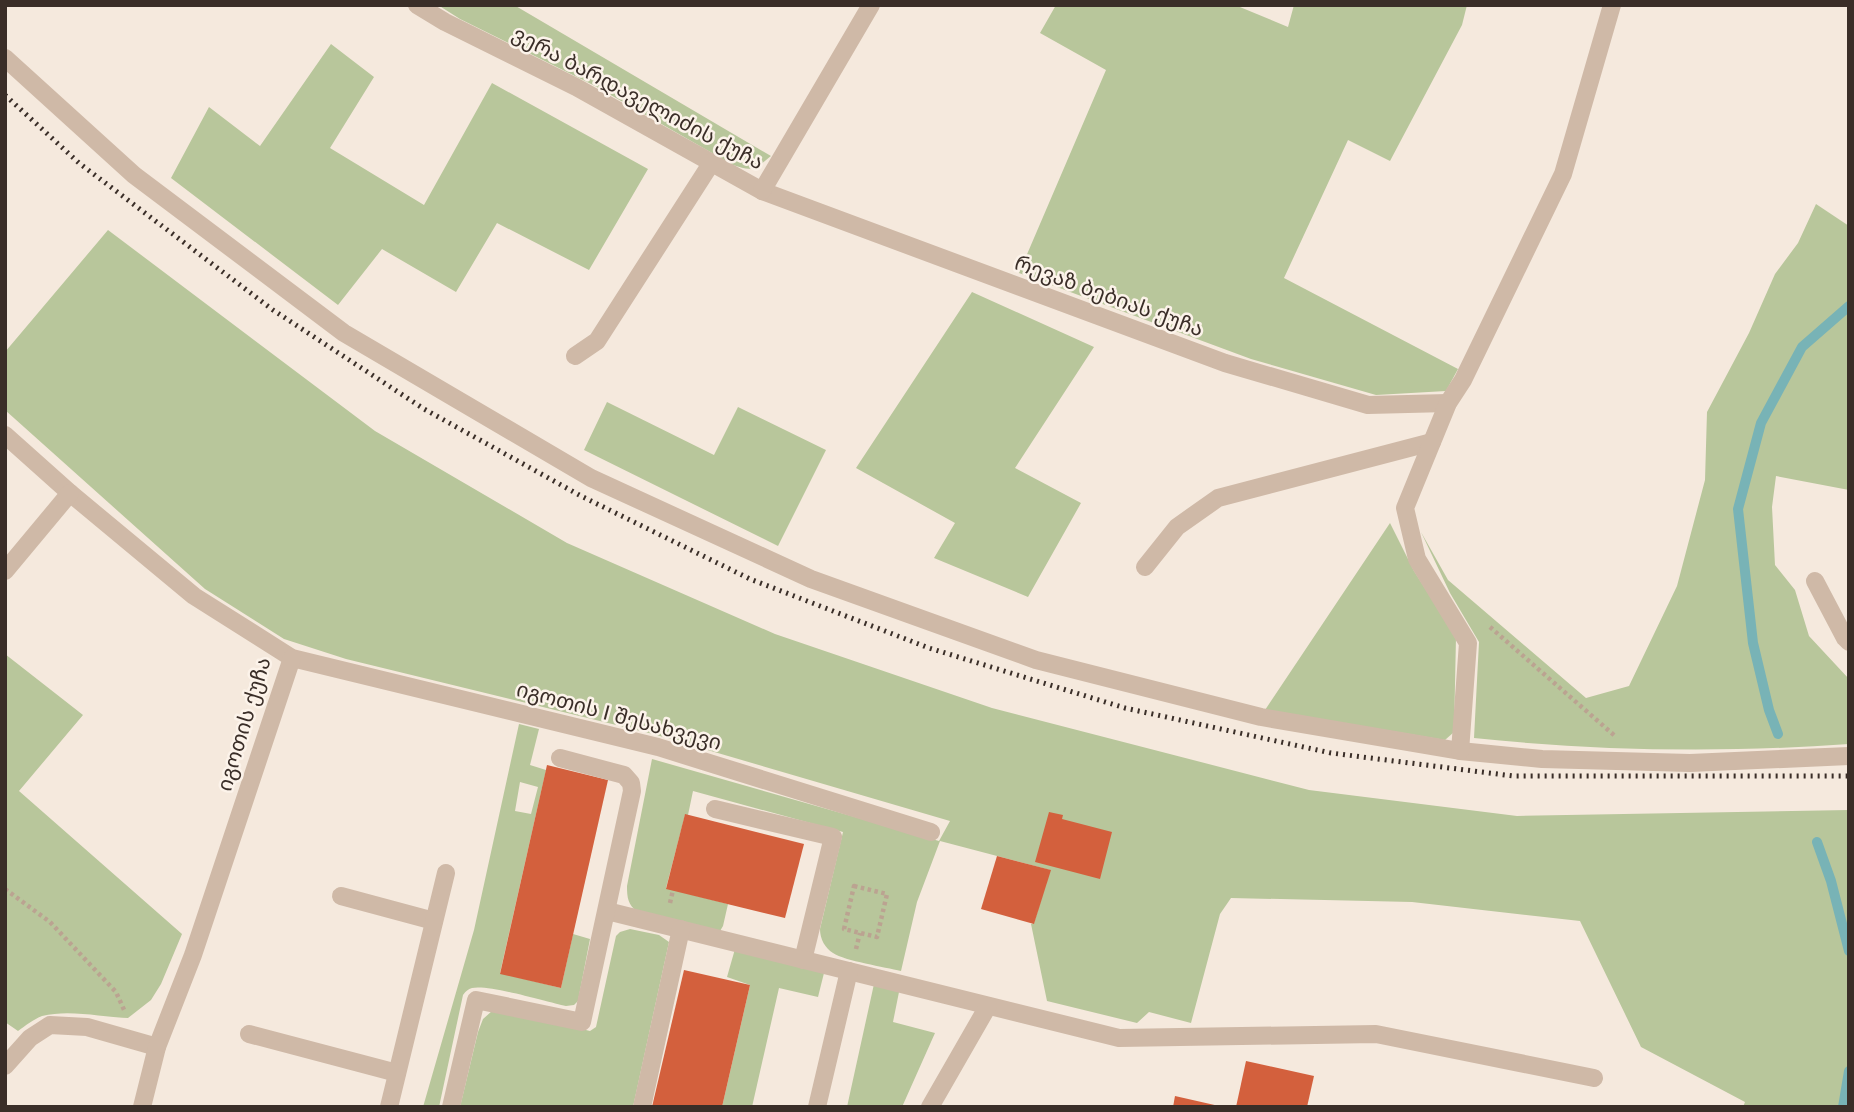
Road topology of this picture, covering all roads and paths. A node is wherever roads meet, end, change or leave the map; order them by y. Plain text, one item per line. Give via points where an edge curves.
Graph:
1 (417, 5) edge
2 (871, 5) edge
3 (1612, 5) edge
4 (5, 58) edge
5 (712, 163) junction
6 (762, 191) junction
7 (575, 356) dead end
8 (1448, 403) junction
9 (5, 435) edge
10 (1432, 442) junction
11 (70, 493) junction
12 (1145, 567) dead end
13 (5, 571) edge
14 (1815, 581) dead end
15 (1486, 624) dead end
16 (1849, 642) edge
17 (292, 658) junction
18 (1461, 751) junction
19 (1849, 756) edge
20 (559, 758) dead end
21 (1645, 761) junction
22 (715, 809) dead end
23 (931, 832) dead end
24 (446, 873) dead end
25 (5, 889) edge
26 (887, 894) joint
27 (341, 896) dead end
28 (607, 911) junction
29 (434, 921) junction
30 (681, 929) junction
31 (803, 960) junction
32 (849, 971) junction
33 (988, 1006) junction
34 (249, 1034) dead end
35 (137, 1041) junction
36 (157, 1047) junction
37 (5, 1066) edge
38 (397, 1073) junction
39 (1594, 1078) dead end
40 (142, 1107) edge
41 (389, 1107) edge
42 (451, 1107) edge
43 (642, 1107) edge
44 (817, 1107) edge
45 (930, 1107) edge

1 - 5 street, ვერა ბარდაველიძის ქუჩა
2 - 6 street
3 - 8 street via 1563,174
4 - 18 street via 134,175 344,333 591,478 811,579 1036,660 1261,717
5 - 6 street, ვერა ბარდაველიძის ქუჩა
5 - 7 street via 597,341
6 - 8 street, რევაზ ბებიას ქუჩა via 1225,363 1368,405
8 - 10 street
9 - 11 street, იგოთის ქუჩა
10 - 12 street via 1218,498 1177,527
10 - 18 street via 1405,508 1417,559 1468,643
11 - 13 street
11 - 17 street, იგოთის ქუჩა via 194,596
14 - 16 street
15 - 21 path
17 - 23 street, იგოთის I შესახვევი via 658,747
17 - 36 street, იგოთის ქუჩა via 193,955
18 - 21 street via 1542,759
19 - 21 street
20 - 28 street via 624,775 631,783
22 - 31 street via 833,837
24 - 29 street
25 - 35 path via 50,922 116,992
26 - 26 path via 854,886 844,929 877,937
27 - 29 street
28 - 30 street
28 - 42 street via 582,1023 476,1000
29 - 38 street
30 - 31 street
30 - 43 street
31 - 32 street
32 - 33 street
32 - 44 street
33 - 39 street via 1119,1038 1376,1034
33 - 45 street
34 - 38 street
35 - 36 street
35 - 37 street via 87,1027 50,1025 30,1038
36 - 40 street, იგოთის ქუჩა
38 - 41 street

